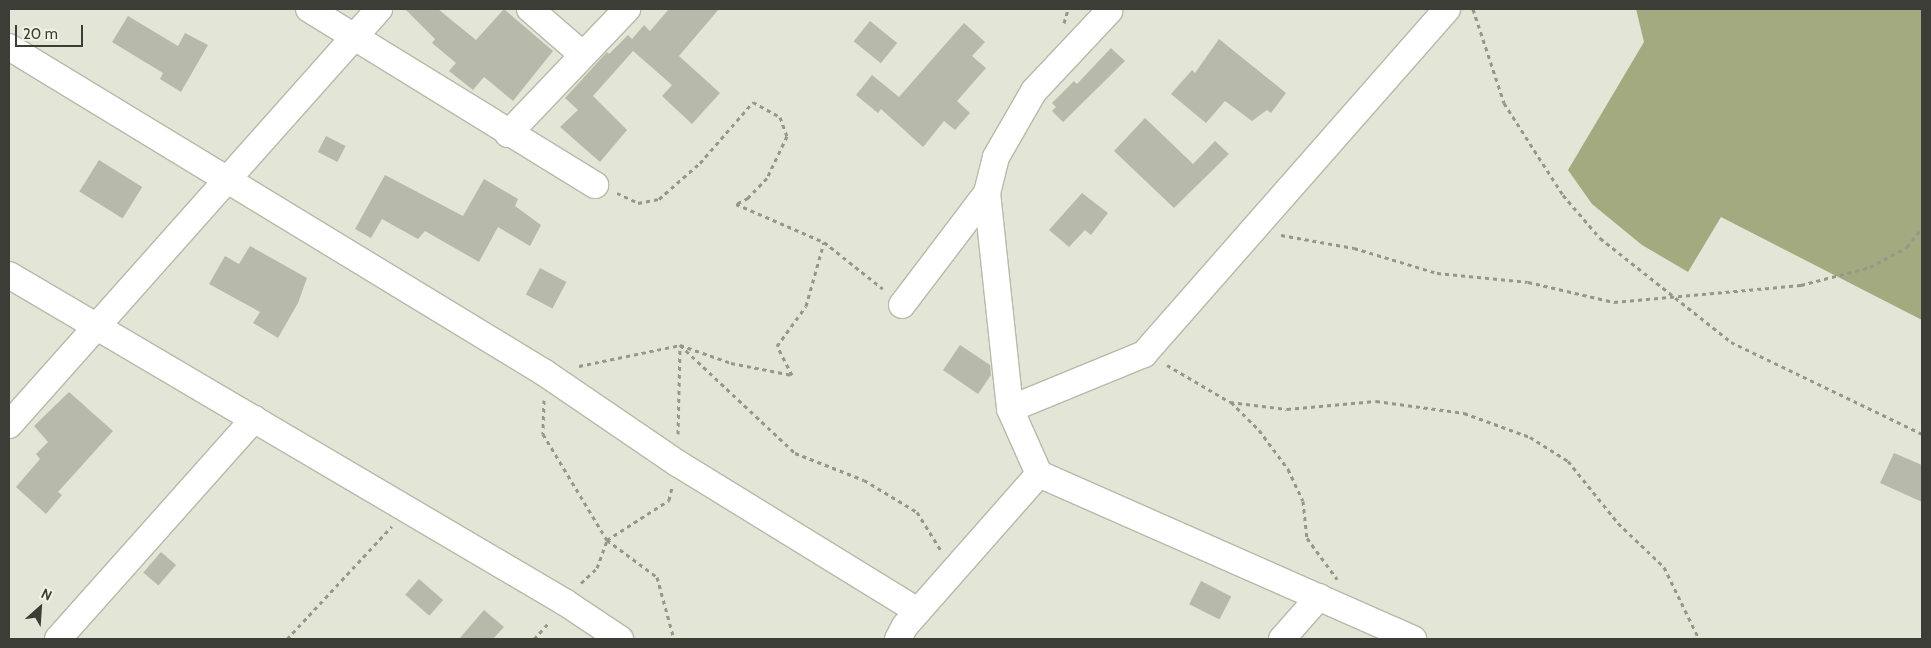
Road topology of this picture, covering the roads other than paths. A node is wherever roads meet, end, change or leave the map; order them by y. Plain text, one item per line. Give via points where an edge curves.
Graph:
1 (308, 9) edge
2 (379, 9) edge
3 (530, 9) edge
4 (627, 9) edge
5 (1448, 9) edge
6 (1109, 11) dead end
7 (354, 36) junction
8 (9, 47) edge
9 (583, 55) junction
10 (508, 134) junction
11 (226, 178) junction
12 (595, 184) road end
13 (987, 193) junction
14 (9, 275) edge
15 (902, 305) road end
16 (96, 326) junction
17 (1010, 408) junction
18 (254, 419) junction
19 (9, 425) edge
20 (1039, 474) junction
21 (1319, 597) junction
22 (918, 611) junction
23 (58, 639) edge
24 (620, 639) edge
25 (898, 639) edge
26 (1282, 639) edge
27 (1414, 639) edge

1 - 7 street
2 - 7 street
3 - 9 street
4 - 9 street
5 - 17 street via 1144,354
6 - 13 street via 1034,91 996,156
7 - 10 street
7 - 11 street
8 - 11 street
9 - 10 street
10 - 12 street
11 - 16 street
11 - 22 street via 545,373 677,463
13 - 15 street
13 - 17 street
14 - 16 street
16 - 18 street
16 - 19 street
17 - 20 street
18 - 23 street
18 - 24 street via 566,603
20 - 21 street
20 - 22 street
21 - 26 street
21 - 27 street
22 - 25 street

